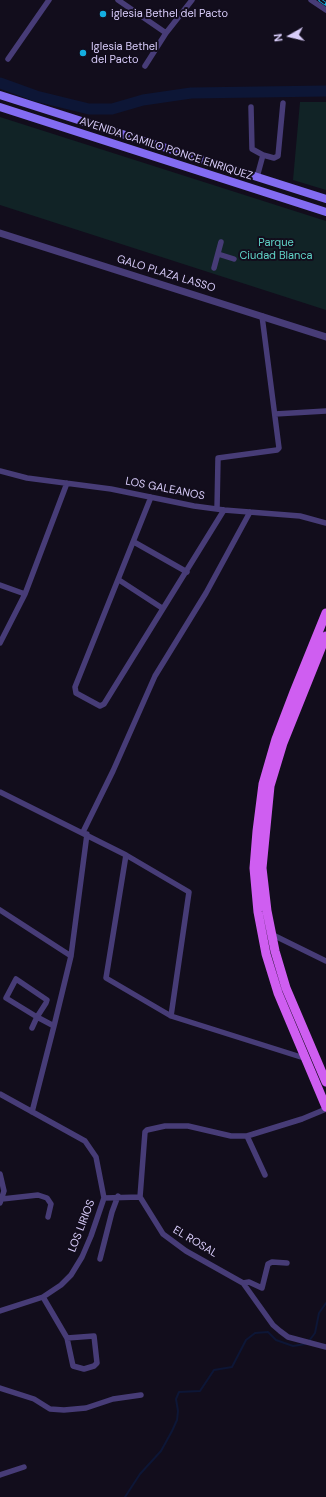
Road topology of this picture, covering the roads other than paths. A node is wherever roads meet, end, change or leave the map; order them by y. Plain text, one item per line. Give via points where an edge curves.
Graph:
1 (48, 0) edge
2 (118, 0) edge
3 (192, 0) edge
4 (311, 0) edge
5 (326, 10) edge
6 (166, 33) junction
7 (8, 59) dead end
8 (144, 66) dead end
9 (0, 95) edge
10 (283, 103) dead end
11 (0, 107) edge
12 (251, 107) dead end
13 (263, 155) junction
14 (257, 177) junction
15 (326, 199) edge
16 (326, 212) edge
17 (0, 233) edge
18 (221, 242) dead end
19 (218, 254) junction
20 (234, 259) dead end
21 (214, 268) dead end
22 (262, 316) junction
23 (326, 337) edge
24 (326, 411) edge
25 (275, 414) junction
26 (0, 471) edge
27 (67, 482) junction
28 (151, 497) junction
29 (217, 509) junction
30 (224, 510) junction
31 (250, 512) junction
32 (326, 523) edge
33 (134, 542) junction
34 (186, 572) junction
35 (119, 580) junction
36 (0, 586) edge
37 (25, 594) junction
38 (162, 608) junction
39 (326, 613) edge
40 (326, 636) edge
41 (0, 643) edge
42 (0, 792) edge
43 (85, 833) junction
44 (126, 855) junction
45 (0, 910) edge
46 (271, 934) junction
47 (72, 956) junction
48 (326, 961) edge
49 (171, 1016) junction
50 (37, 1017) junction
51 (54, 1026) junction
52 (32, 1028) dead end
53 (304, 1058) junction
54 (326, 1082) edge
55 (0, 1094) edge
56 (326, 1108) edge
57 (32, 1112) junction
58 (247, 1136) junction
59 (0, 1174) edge
60 (265, 1175) dead end
61 (118, 1196) junction
62 (140, 1197) junction
63 (104, 1198) junction
64 (1, 1201) edge
65 (48, 1216) dead end
66 (100, 1259) dead end
67 (287, 1262) dead end
68 (243, 1282) junction
69 (43, 1297) junction
70 (0, 1311) edge
71 (67, 1338) junction
72 (326, 1347) edge
73 (0, 1388) edge
74 (141, 1395) dead end
75 (24, 1467) dead end
76 (0, 1475) edge

1 - 7 street
2 - 6 street
3 - 6 street
4 - 5 street
6 - 8 street
9 - 14 main road, AVENIDA CAMILO PONCE ENRIQUEZ
10 - 13 street via 278,156 274,158
11 - 16 main road, AVENIDA CAMILO PONCE ENRIQUEZ
12 - 13 street via 252,148
13 - 14 street
14 - 15 main road, AVENIDA CAMILO PONCE ENRIQUEZ
17 - 22 street, GALO PLAZA LASSO
18 - 19 street
19 - 20 street
19 - 21 street
22 - 23 street, GALO PLAZA LASSO
22 - 25 street
24 - 25 street
25 - 29 street via 278,450 218,458
26 - 27 street, LOS GALEANOS via 27,478
27 - 28 street, LOS GALEANOS
27 - 37 street
28 - 29 street, LOS GALEANOS
28 - 33 street
29 - 30 street, LOS GALEANOS
30 - 31 street, LOS GALEANOS
30 - 34 street
31 - 32 street, LOS GALEANOS via 300,516
31 - 43 street via 156,676
33 - 34 street
33 - 35 street
34 - 38 street
35 - 38 street
35 - 38 street via 75,687 76,693 102,706
36 - 37 street
37 - 41 street
39 - 53 main road via 276,739 263,784 254,868 258,912 266,954 278,993
40 - 46 main road via 283,743 270,786 262,868
42 - 43 street
43 - 44 street
43 - 47 street
44 - 49 street via 189,892
44 - 49 street via 106,978
45 - 47 street
46 - 48 street
46 - 54 main road via 286,988
47 - 51 street
49 - 53 street
50 - 50 street via 46,1002 45,998 16,979 6,998
50 - 51 street
50 - 52 street
51 - 57 street
53 - 56 main road
55 - 57 street
56 - 58 street via 302,1119
57 - 63 street via 85,1141 96,1157
58 - 60 street
58 - 62 street via 231,1136 188,1126 166,1126 147,1130
59 - 64 street via 4,1191
61 - 62 street
61 - 63 street
61 - 66 street
62 - 68 street, EL ROSAL via 162,1234 186,1251
63 - 69 street, LOS LIRIOS via 82,1257 71,1275
64 - 65 street via 38,1196 47,1198 51,1204
67 - 68 street via 268,1264 262,1288
68 - 72 street, EL ROSAL via 280,1331 288,1337
69 - 70 street, LOS LIRIOS
69 - 71 street
71 - 71 street via 73,1366 84,1369 97,1363 94,1336
73 - 74 street via 34,1399 50,1409 64,1410 86,1408 113,1399
75 - 76 street

